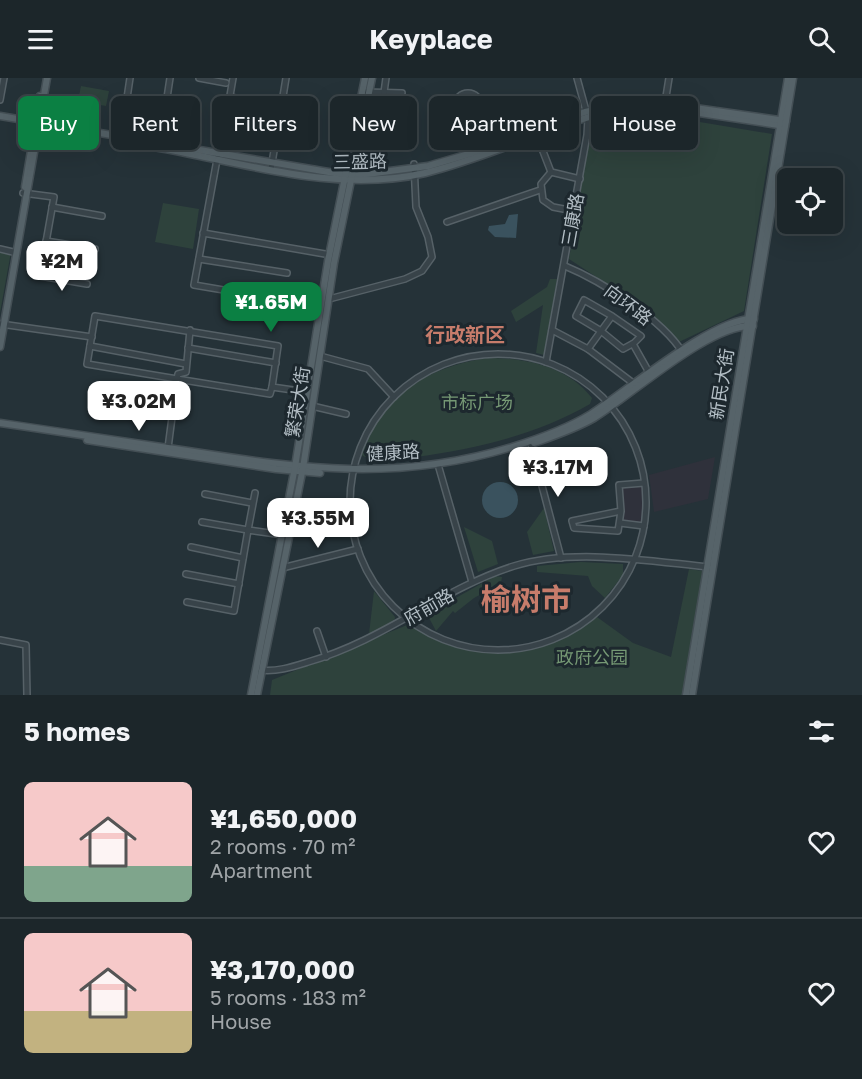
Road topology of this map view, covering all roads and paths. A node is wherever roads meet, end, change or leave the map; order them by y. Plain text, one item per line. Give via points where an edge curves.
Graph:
1 (4, 78) edge
2 (45, 78) edge
3 (130, 78) edge
4 (170, 78) edge
5 (199, 78) edge
6 (233, 78) edge
7 (286, 78) edge
8 (365, 78) edge
9 (372, 78) edge
10 (386, 78) edge
11 (577, 78) edge
12 (669, 78) edge
13 (788, 78) edge
14 (793, 78) edge
15 (226, 83) dead end
16 (384, 91) junction
17 (366, 92) junction
18 (402, 93) dead end
19 (42, 96) edge
20 (127, 96) edge
21 (167, 96) edge
22 (230, 96) edge
23 (666, 96) edge
24 (0, 100) edge
25 (698, 112) edge
26 (588, 115) junction
27 (591, 115) edge
28 (0, 118) edge
29 (473, 118) joint
30 (18, 121) edge
31 (783, 123) junction
32 (99, 136) edge
33 (33, 150) edge
34 (189, 150) edge
35 (219, 150) edge
36 (543, 150) edge
37 (218, 156) junction
38 (375, 157) junction
39 (272, 166) junction
40 (378, 168) dead end
41 (415, 169) junction
42 (551, 171) junction
43 (370, 175) junction
44 (348, 179) junction
45 (580, 179) junction
46 (540, 190) junction
47 (25, 194) junction
48 (52, 207) junction
49 (574, 211) junction
50 (102, 216) dead end
51 (447, 222) dead end
52 (203, 232) junction
53 (46, 241) junction
54 (0, 249) edge
55 (94, 249) dead end
56 (13, 252) junction
57 (325, 254) dead end
58 (199, 259) junction
59 (565, 266) junction
60 (287, 273) dead end
61 (87, 284) dead end
62 (329, 299) junction
63 (284, 300) dead end
64 (612, 316) junction
65 (751, 322) junction
66 (2, 326) edge
67 (190, 330) junction
68 (552, 330) junction
69 (601, 331) junction
70 (92, 337) junction
71 (633, 344) junction
72 (90, 346) junction
73 (0, 348) edge
74 (188, 348) junction
75 (588, 349) junction
76 (682, 352) junction
77 (320, 356) junction
78 (546, 362) junction
79 (276, 363) junction
80 (186, 364) junction
81 (651, 375) junction
82 (177, 379) junction
83 (636, 385) junction
84 (272, 387) junction
85 (307, 393) junction
86 (393, 397) junction
87 (609, 405) junction
88 (312, 406) junction
89 (346, 414) dead end
90 (0, 424) edge
91 (531, 444) junction
92 (168, 448) junction
93 (439, 468) junction
94 (298, 470) junction
95 (353, 472) junction
96 (644, 483) junction
97 (255, 493) dead end
98 (205, 494) dead end
99 (252, 503) junction
100 (621, 511) junction
101 (202, 522) dead end
102 (620, 523) junction
103 (644, 526) junction
104 (248, 530) junction
105 (282, 531) junction
106 (191, 547) dead end
107 (358, 549) junction
108 (243, 558) junction
109 (561, 558) junction
110 (633, 561) junction
111 (282, 568) junction
112 (710, 568) junction
113 (186, 574) dead end
114 (472, 582) junction
115 (239, 584) junction
116 (187, 602) dead end
117 (407, 620) junction
118 (317, 631) dead end
119 (0, 640) edge
120 (326, 657) junction
121 (259, 669) junction
122 (27, 695) edge
123 (251, 695) edge
124 (258, 695) edge
125 (686, 695) edge
126 (692, 695) edge

1 - 24 street
2 - 19 main road
3 - 20 street
4 - 21 street
5 - 15 street
6 - 22 street
7 - 39 street
8 - 17 main road, 繁荣大街
9 - 17 main road, 繁荣大街
10 - 16 street
11 - 26 street, 三康路
12 - 23 street
13 - 31 main road, 新民大街
14 - 31 main road, 新民大街
16 - 17 street
16 - 18 street
16 - 38 street
17 - 44 main road, 繁荣大街
25 - 31 main road, 三盛路
26 - 27 main road, 三盛路
26 - 41 main road, 三盛路 via 474,159
26 - 45 street, 三康路
28 - 30 main road, 三盛路
29 - 29 street via 480,112 480,101 472,94 462,94 455,105 457,113 464,119
31 - 65 main road, 新民大街
32 - 37 main road, 三盛路
33 - 47 main road
34 - 37 main road, 三盛路
35 - 37 street
36 - 42 street
37 - 39 main road, 三盛路
37 - 52 street
38 - 40 street
38 - 43 street
39 - 44 main road, 三盛路
41 - 43 main road, 三盛路
41 - 44 main road, 三盛路
41 - 62 street via 416,207 432,257 422,271 405,279
42 - 45 street
42 - 46 street
43 - 44 main road, 三盛路
44 - 62 main road, 繁荣大街
44 - 85 main road, 繁荣大街
45 - 49 street, 三康路
46 - 49 street via 543,200 553,207
46 - 51 street
47 - 48 street via 54,197
47 - 56 main road
47 - 66 main road
48 - 50 street
48 - 53 street
49 - 59 street, 三康路
52 - 57 street
52 - 58 street
53 - 55 street
53 - 61 street via 40,276
54 - 56 street
56 - 66 main road
58 - 60 street
58 - 63 street via 194,285
59 - 68 street, 三康路
59 - 76 street, 向环路 via 628,303 670,336
62 - 77 main road, 繁荣大街
64 - 69 street
64 - 69 street via 584,300 576,316
64 - 71 street via 641,336
65 - 76 main road, 健康路 via 715,332
65 - 112 main road, 新民大街
66 - 70 street
66 - 73 main road
67 - 70 street via 95,316
67 - 74 street
67 - 79 street via 278,346
68 - 75 street
68 - 78 street, 三康路
69 - 71 street via 622,349
69 - 75 street
70 - 72 street
71 - 81 street
72 - 80 street
72 - 82 street via 87,364
74 - 79 street
74 - 80 street
75 - 83 street
76 - 81 main road, 健康路
77 - 86 street via 368,369
77 - 88 main road, 繁荣大街
78 - 86 street via 505,354 468,357 433,369
78 - 87 street via 576,377
79 - 84 street
80 - 82 street via 186,372 178,374
81 - 83 main road, 健康路
82 - 84 street via 270,394
82 - 92 street
83 - 87 main road, 健康路
84 - 85 street
85 - 94 main road, 繁荣大街
86 - 95 street via 367,432
87 - 91 main road, 健康路 via 577,427
87 - 95 main road, 健康路 via 563,428 511,447 424,466
87 - 96 street via 633,441
88 - 89 street
88 - 94 main road, 繁荣大街
90 - 92 main road, 健康路
90 - 94 main road, 健康路
91 - 93 main road, 健康路
91 - 109 street
92 - 94 main road, 健康路
93 - 95 main road, 健康路
93 - 114 street
94 - 95 main road, 健康路
94 - 105 main road, 繁荣大街
94 - 111 main road, 繁荣大街
95 - 107 street
96 - 100 street via 620,485
96 - 103 street
97 - 99 street
98 - 99 street
99 - 104 street
100 - 102 street
100 - 102 street via 572,520 574,528 618,531
101 - 104 street
102 - 103 street
103 - 110 street
104 - 105 street via 276,534
104 - 108 street
105 - 121 main road, 繁荣大街
106 - 108 street
107 - 111 street
107 - 117 street via 378,587
108 - 115 street
109 - 110 street, 府前路
109 - 114 street, 府前路 via 517,565
110 - 112 street, 府前路
110 - 117 street via 598,611 564,634 525,648 463,646 434,636
111 - 121 main road, 繁荣大街
112 - 125 main road, 新民大街
112 - 126 main road, 新民大街
113 - 115 street
114 - 117 street, 府前路
115 - 116 street via 234,611
117 - 120 street, 府前路
118 - 120 street
119 - 122 street via 26,645
120 - 121 street, 府前路 via 276,671
121 - 123 main road, 繁荣大街
121 - 124 main road, 繁荣大街

